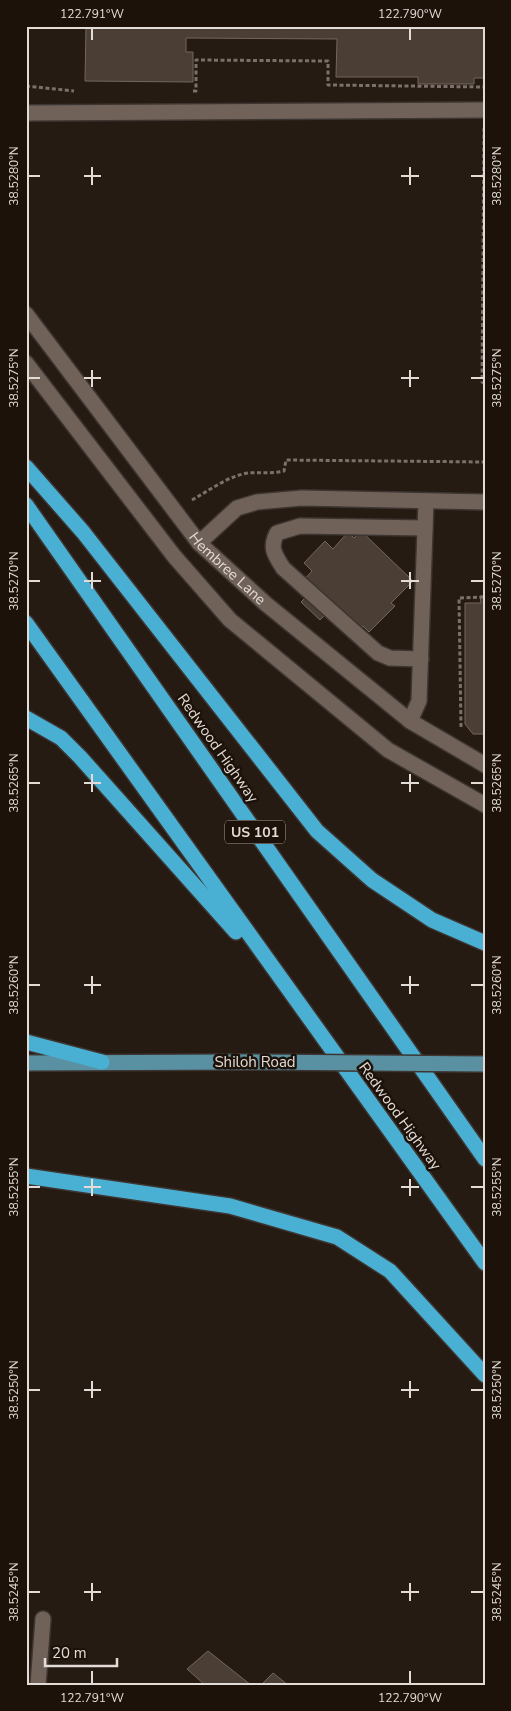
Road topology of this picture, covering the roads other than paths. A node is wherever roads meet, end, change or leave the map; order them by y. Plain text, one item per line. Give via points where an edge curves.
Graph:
1 (484, 110) edge
2 (26, 113) edge
3 (26, 314) edge
4 (26, 363) edge
5 (26, 467) edge
6 (426, 501) junction
7 (485, 502) edge
8 (26, 505) edge
9 (425, 528) junction
10 (199, 543) junction
11 (26, 623) edge
12 (421, 659) junction
13 (26, 718) edge
14 (410, 721) junction
15 (485, 765) edge
16 (485, 805) edge
17 (485, 943) edge
18 (286, 989) junction
19 (26, 1042) edge
20 (102, 1062) junction
21 (26, 1063) edge
22 (485, 1064) edge
23 (457, 1121) junction
24 (485, 1150) edge
25 (485, 1159) edge
26 (26, 1176) edge
27 (485, 1263) edge
28 (485, 1375) edge
29 (43, 1619) dead end
30 (38, 1685) edge

1 - 2 street
3 - 10 street, Hembree Lane
4 - 16 street, Hembree Lane via 174,556 230,620 388,750
5 - 17 highway via 83,532 317,831 372,880 432,920
6 - 7 street
6 - 9 street
6 - 10 street via 302,498 257,502 237,508
8 - 23 highway, Redwood Highway / US 101
9 - 12 street
9 - 12 street via 300,526 277,533 273,541 273,553 283,568 378,653 390,658
10 - 14 street, Hembree Lane via 266,604
11 - 18 highway, Redwood Highway
12 - 14 street via 419,701
13 - 18 highway via 61,738 80,757
14 - 15 street, Hembree Lane
18 - 27 highway, Redwood Highway
19 - 20 highway
20 - 21 main road, Shiloh Road
20 - 22 main road, Shiloh Road, bridge
23 - 24 highway
23 - 25 highway, Redwood Highway / US 101
26 - 28 highway via 230,1206 337,1237 390,1271
29 - 30 street

